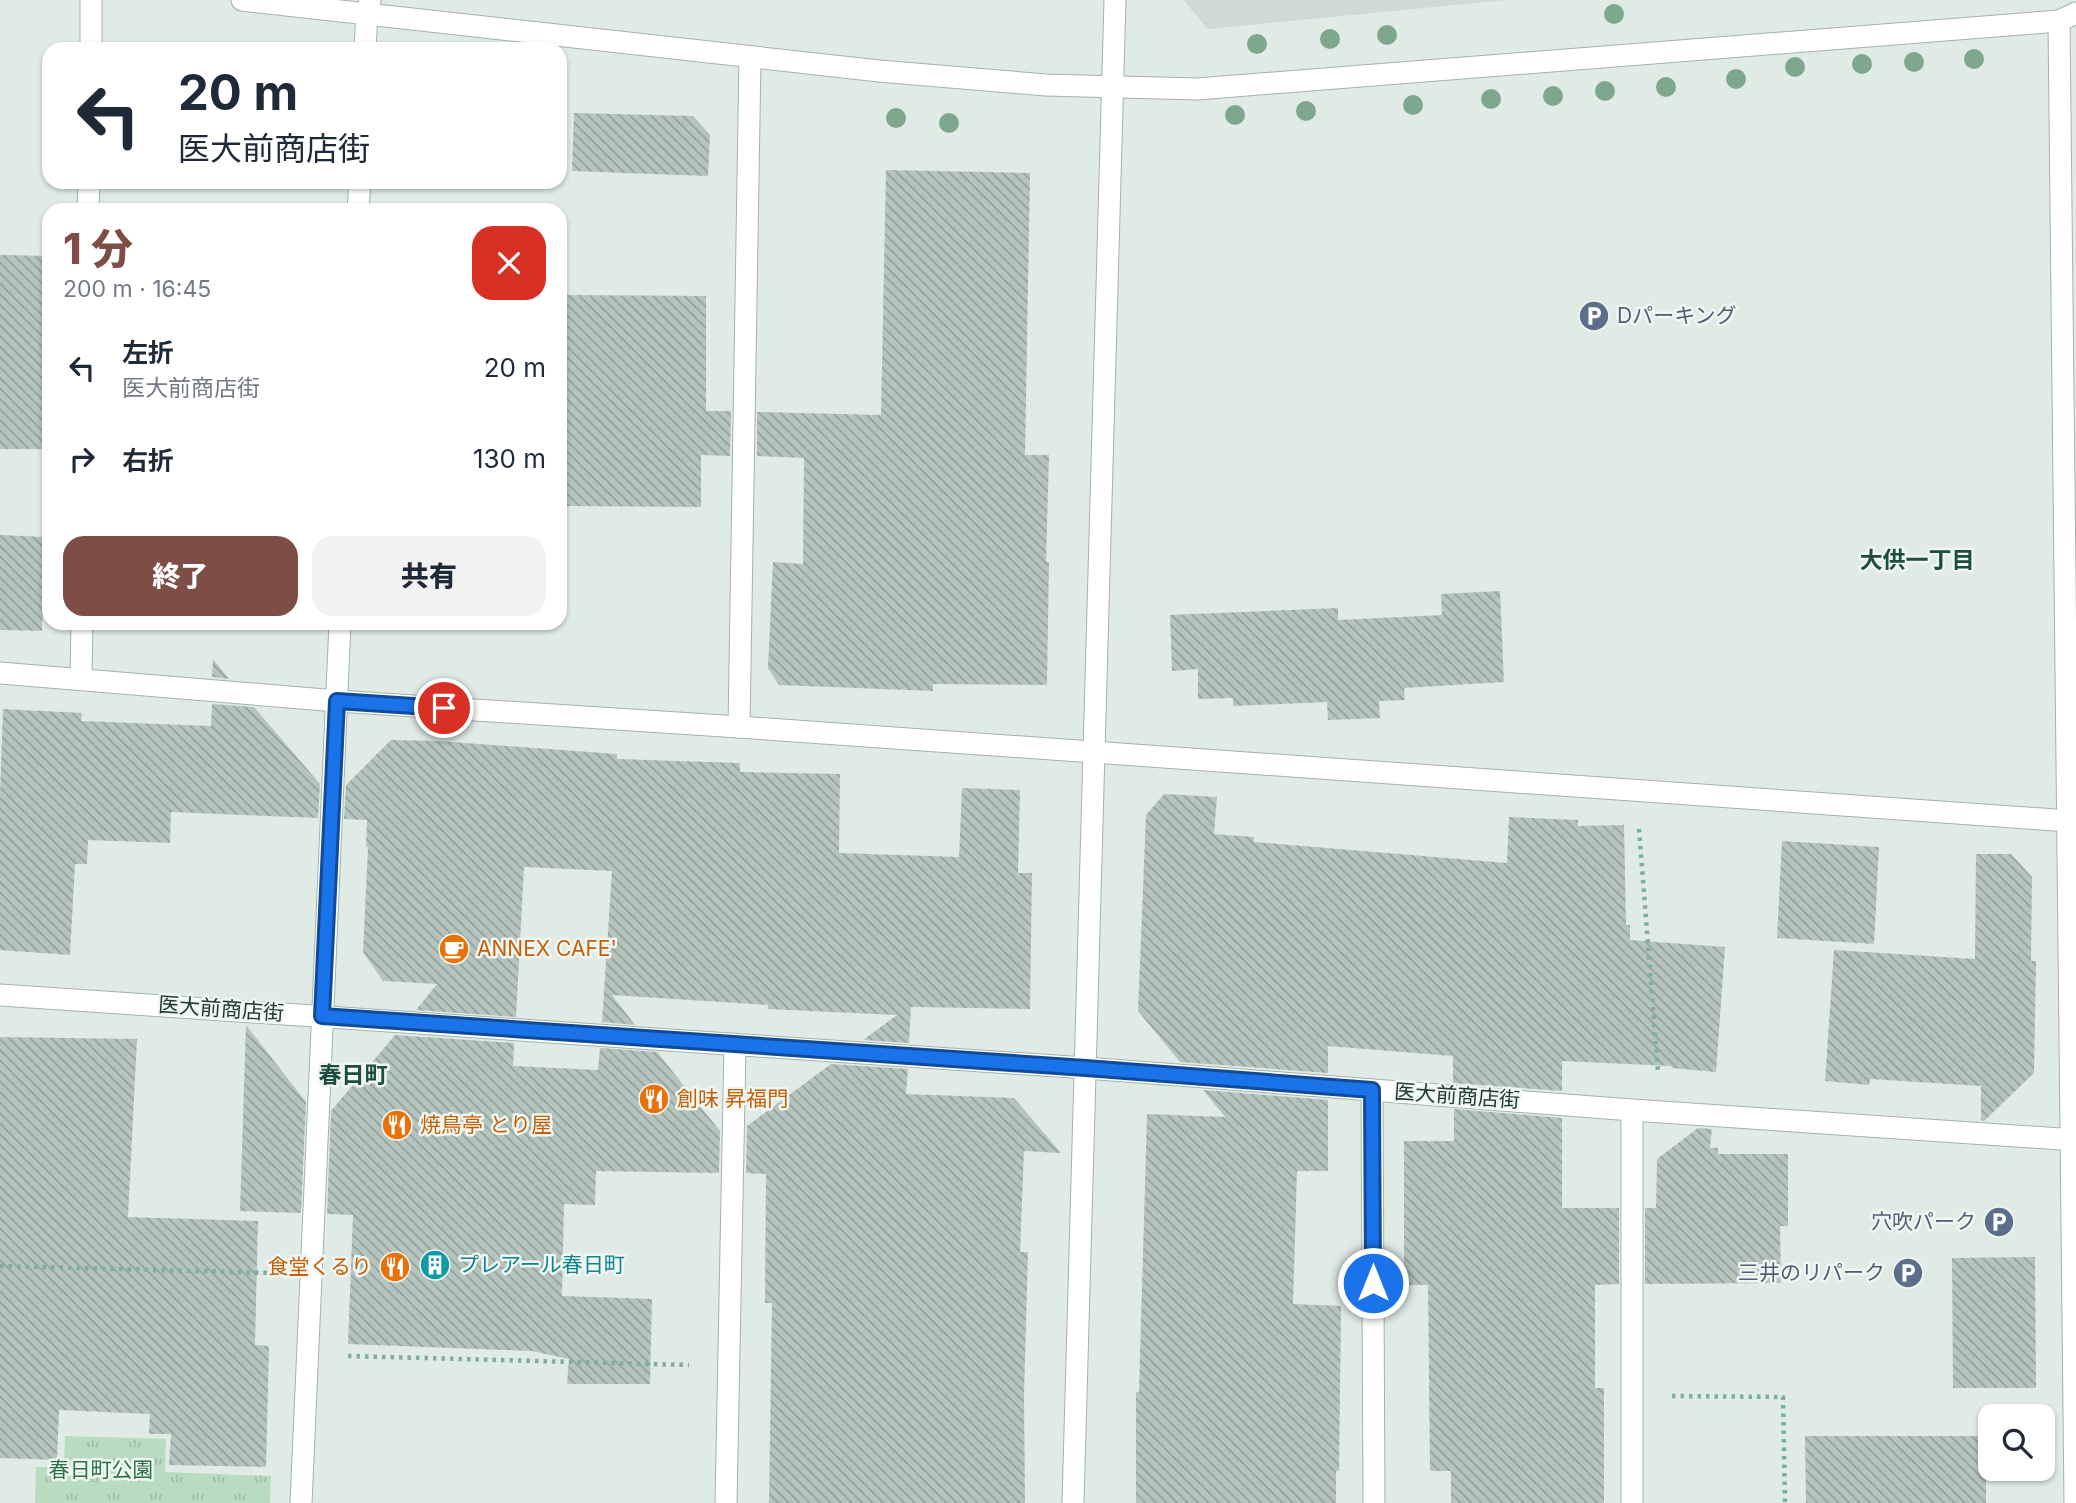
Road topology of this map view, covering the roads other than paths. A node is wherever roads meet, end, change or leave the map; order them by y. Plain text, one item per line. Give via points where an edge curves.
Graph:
1 (92, 0) edge
2 (242, 0) edge
3 (1115, 0) edge
4 (368, 7) edge
5 (2068, 17) edge
6 (91, 42) edge
7 (366, 42) edge
8 (750, 57) junction
9 (1113, 87) junction
10 (82, 630) edge
11 (340, 630) edge
12 (0, 673) edge
13 (81, 678) junction
14 (337, 701) junction
15 (740, 727) junction
16 (1095, 752) junction
17 (2069, 821) junction
18 (0, 995) edge
19 (322, 1016) junction
20 (735, 1045) junction
21 (1086, 1068) junction
22 (1372, 1090) junction
23 (1632, 1110) junction
24 (2074, 1140) edge
25 (301, 1503) edge
26 (726, 1503) edge
27 (1073, 1503) edge
28 (1374, 1503) edge
29 (1632, 1503) edge
30 (2075, 1503) edge

1 - 6 street
2 - 4 street
3 - 9 street
4 - 7 street
4 - 8 street
5 - 9 street via 1197,89
5 - 17 street
8 - 9 street via 1046,85
8 - 15 street
9 - 16 street
10 - 13 street
11 - 14 street
12 - 13 street
13 - 14 street
14 - 15 street
14 - 19 street
15 - 16 street
16 - 17 street
16 - 21 street
17 - 24 street
18 - 19 street, 医大前商店街
19 - 20 street, 医大前商店街
19 - 25 street
20 - 21 street, 医大前商店街
20 - 26 street
21 - 22 street, 医大前商店街
21 - 27 street
22 - 23 street, 医大前商店街
22 - 28 street
23 - 24 street, 医大前商店街
23 - 29 street
24 - 30 street

